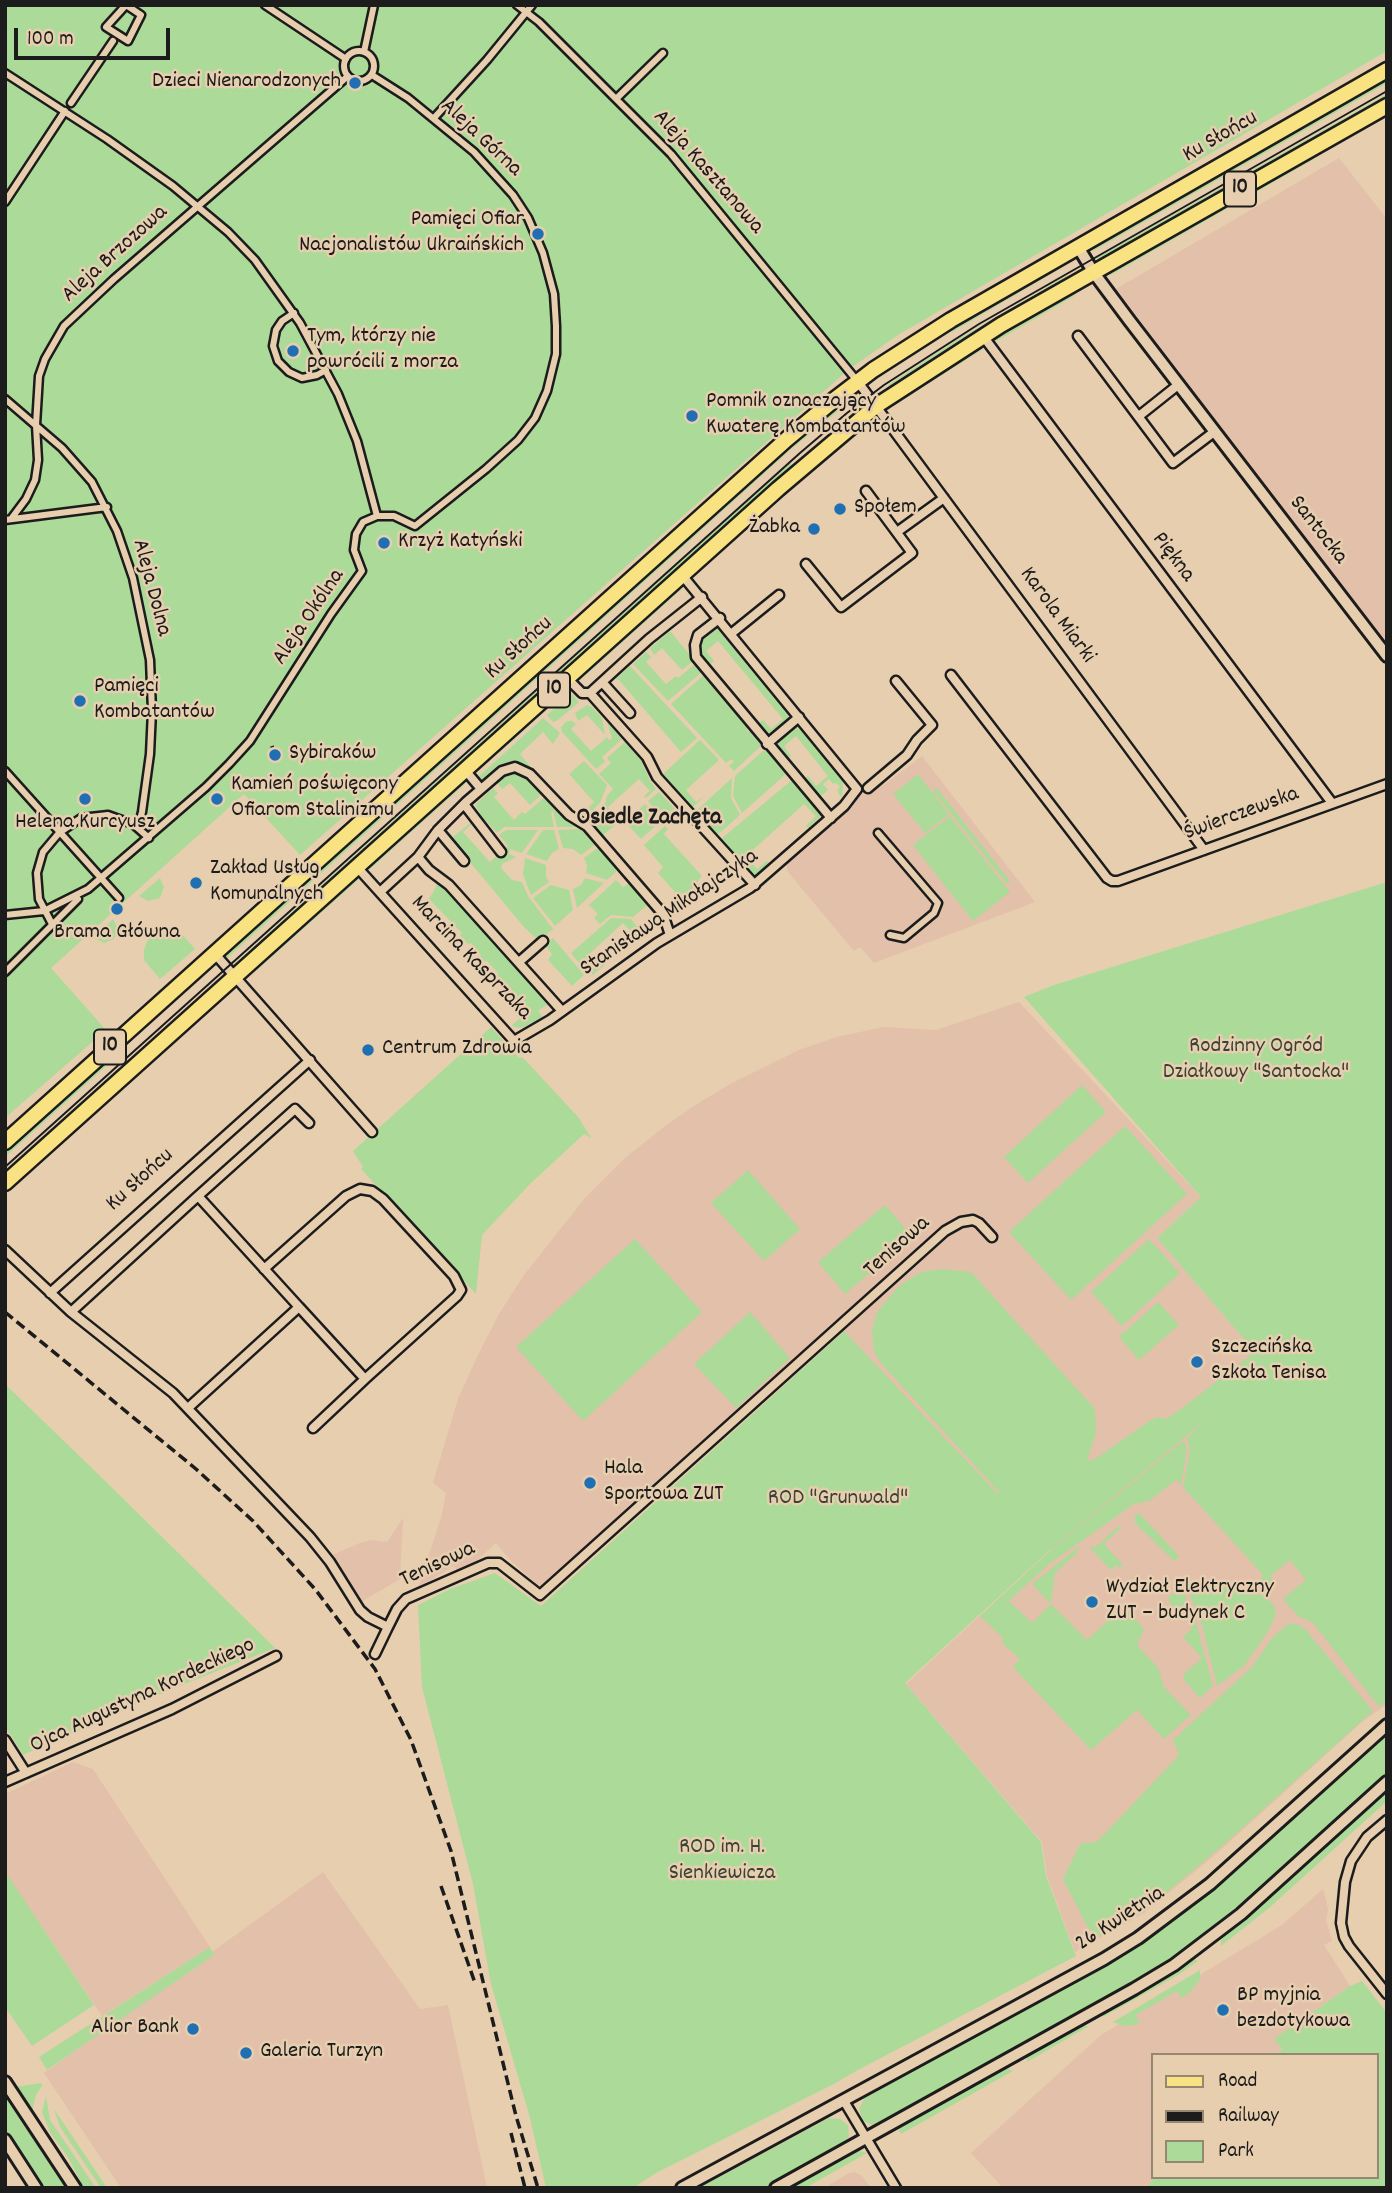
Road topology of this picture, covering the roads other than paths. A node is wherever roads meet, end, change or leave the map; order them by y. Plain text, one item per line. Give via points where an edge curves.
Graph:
1 (265, 5) edge
2 (374, 5) edge
3 (517, 5) edge
4 (532, 5) edge
5 (135, 8) edge
6 (526, 12) junction
7 (113, 41) dead end
8 (363, 52) junction
9 (663, 53) dead end
10 (346, 59) junction
11 (1387, 70) edge
12 (5, 73) edge
13 (372, 75) junction
14 (348, 76) junction
15 (617, 98) junction
16 (71, 103) dead end
17 (1387, 106) edge
18 (65, 111) junction
19 (434, 118) junction
20 (5, 202) edge
21 (198, 206) junction
22 (1078, 247) junction
23 (1094, 273) junction
24 (294, 313) junction
25 (982, 336) junction
26 (1078, 336) dead end
27 (327, 370) junction
28 (853, 376) junction
29 (1178, 385) junction
30 (5, 399) edge
31 (876, 406) junction
32 (1139, 416) junction
33 (36, 425) junction
34 (1214, 432) junction
35 (866, 491) dead end
36 (944, 498) junction
37 (107, 507) junction
38 (377, 516) junction
39 (8, 519) edge
40 (897, 532) junction
41 (806, 564) dead end
42 (682, 575) junction
43 (779, 595) dead end
44 (702, 597) junction
45 (720, 618) junction
46 (732, 633) junction
47 (1387, 656) edge
48 (951, 675) dead end
49 (567, 678) junction
50 (896, 681) dead end
51 (602, 682) junction
52 (590, 693) junction
53 (630, 713) dead end
54 (799, 717) junction
55 (768, 744) junction
56 (465, 770) junction
57 (5, 771) edge
58 (1387, 784) edge
59 (868, 788) dead end
60 (481, 789) junction
61 (1332, 803) junction
62 (464, 804) junction
63 (831, 818) junction
64 (138, 827) junction
65 (438, 830) junction
66 (59, 833) junction
67 (878, 834) dead end
68 (149, 838) junction
69 (1204, 850) junction
70 (500, 852) dead end
71 (418, 857) junction
72 (464, 861) dead end
73 (357, 867) junction
74 (100, 878) junction
75 (755, 885) junction
76 (88, 889) junction
77 (380, 892) junction
78 (119, 898) dead end
79 (44, 911) junction
80 (5, 915) edge
81 (52, 924) junction
82 (530, 935) dead end
83 (670, 935) junction
84 (890, 935) dead end
85 (215, 954) junction
86 (519, 962) junction
87 (5, 972) edge
88 (235, 977) junction
89 (562, 1011) junction
90 (310, 1060) junction
91 (309, 1123) dead end
92 (372, 1132) dead end
93 (5, 1142) edge
94 (5, 1183) edge
95 (198, 1196) junction
96 (992, 1237) dead end
97 (5, 1250) edge
98 (264, 1269) junction
99 (50, 1293) junction
100 (299, 1307) junction
101 (71, 1312) junction
102 (365, 1379) junction
103 (188, 1408) junction
104 (313, 1428) dead end
105 (388, 1627) junction
106 (375, 1654) dead end
107 (276, 1656) dead end
108 (1387, 1725) edge
109 (5, 1740) edge
110 (26, 1773) junction
111 (5, 1782) edge
112 (1387, 1782) edge
113 (1387, 1820) edge
114 (1387, 1994) edge
115 (5, 2082) edge
116 (844, 2101) junction
117 (866, 2138) junction
118 (5, 2140) edge
119 (36, 2188) edge
120 (75, 2188) edge
121 (682, 2188) edge
122 (776, 2188) edge
123 (896, 2188) edge

1 - 10 street
2 - 8 street
3 - 6 street, Aleja Kasztanowa
4 - 6 street
5 - 5 street via 141,15 128,41 106,27 126,5
6 - 15 street, Aleja Kasztanowa
6 - 19 street
7 - 16 street
8 - 10 street
8 - 13 street via 373,61
9 - 15 street
10 - 14 street
11 - 22 main road, Ku Słońcu / 10
12 - 18 street
13 - 14 street via 360,81
13 - 19 street, Aleja Górna
14 - 21 street, Aleja Brzozowa
15 - 28 street, Aleja Kasztanowa via 671,154
17 - 23 main road, 10
18 - 20 street
18 - 21 street
19 - 38 street, Aleja Górna via 485,163 528,218 554,294 555,354 535,418 492,464 415,526 394,516
21 - 24 street via 255,260
21 - 33 street, Aleja Brzozowa via 64,326 41,368
22 - 23 street
22 - 28 main road, Ku Słońcu / 10
23 - 25 main road, 10
23 - 29 street, Santocka
24 - 27 street
24 - 27 street via 276,330 273,346 278,361 302,378
25 - 31 main road, 10
25 - 61 street, Piękna
26 - 32 street
27 - 38 street via 358,441
28 - 31 street
28 - 85 main road, Ku Słońcu / 10
29 - 32 street
29 - 34 street, Santocka
30 - 33 street, Aleja Dolna
31 - 36 street, Karola Miarki
31 - 42 main road, 10
32 - 34 street via 1173,463
33 - 37 street, Aleja Dolna via 81,468
33 - 39 street, Aleja Brzozowa via 35,480
34 - 47 street, Santocka
35 - 40 street
36 - 40 street
36 - 69 street, Karola Miarki
37 - 39 street
37 - 64 street, Aleja Dolna via 133,578 150,660 152,735
38 - 68 street, Aleja Okólna via 363,522 356,534 354,550 362,572 250,741
40 - 41 street via 912,553 841,607
42 - 44 street
42 - 49 main road, 10
43 - 46 street
44 - 45 street
44 - 51 street
45 - 46 street
45 - 55 street via 698,635 696,657
46 - 54 street
48 - 69 street, Świerczewska via 1110,881
49 - 52 street via 582,693
49 - 56 main road, 10
50 - 59 street via 932,725 907,755
51 - 52 street
51 - 53 street
52 - 75 street via 647,757 657,777
54 - 55 street
54 - 63 street, Stanisława Mikołajczyka via 857,789
55 - 63 street
56 - 60 street
56 - 73 main road, 10
57 - 66 street
58 - 61 street, Świerczewska
60 - 62 street
60 - 83 street via 510,767 530,774 587,827 660,910
61 - 69 street, Świerczewska
62 - 65 street
62 - 70 street
63 - 75 street, Stanisława Mikołajczyka
64 - 66 street via 99,814 81,818
64 - 68 street
65 - 71 street
65 - 72 street
66 - 74 street
66 - 79 street via 43,852 37,873
67 - 84 street via 938,903 934,913 904,939
68 - 74 street, Aleja Okólna
71 - 77 street
71 - 86 street, Marcina Kasprzaka
73 - 77 street, Marcina Kasprzaka
73 - 88 main road, 10
74 - 76 street, Aleja Okólna
74 - 78 street
75 - 83 street, Stanisława Mikołajczyka
76 - 79 street
76 - 81 street
77 - 89 street, Marcina Kasprzaka via 514,1041
79 - 80 street
79 - 81 street
81 - 87 street
82 - 86 street via 541,943
83 - 89 street, Stanisława Mikołajczyka
85 - 88 street
85 - 93 main road, Ku Słońcu / 10
86 - 89 street, Marcina Kasprzaka
88 - 90 street
88 - 94 main road, 10
90 - 92 street
90 - 99 street, Ku Słońcu
91 - 95 street via 295,1109
95 - 98 street
95 - 101 street
96 - 105 street, Tenisowa via 973,1220 945,1231 540,1595 499,1563 488,1563 406,1599
97 - 99 street
98 - 100 street
98 - 102 street via 346,1196 360,1189 383,1199 454,1276 460,1286 457,1296
99 - 101 street
100 - 102 street
100 - 103 street
101 - 103 street
102 - 104 street
103 - 105 street via 310,1537 360,1610
105 - 106 street
107 - 110 street, Ojca Augustyna Kordeckiego via 178,1706
108 - 116 street, 26 Kwietnia via 1209,1884 1154,1927
109 - 110 street, Ojca Augustyna Kordeckiego
110 - 111 street, Ojca Augustyna Kordeckiego
112 - 117 street via 1241,1913 1174,1965
113 - 114 street via 1351,1861 1341,1923 1349,1946
115 - 120 street
116 - 117 street
116 - 121 street, 26 Kwietnia
117 - 122 street
117 - 123 street
118 - 119 street

